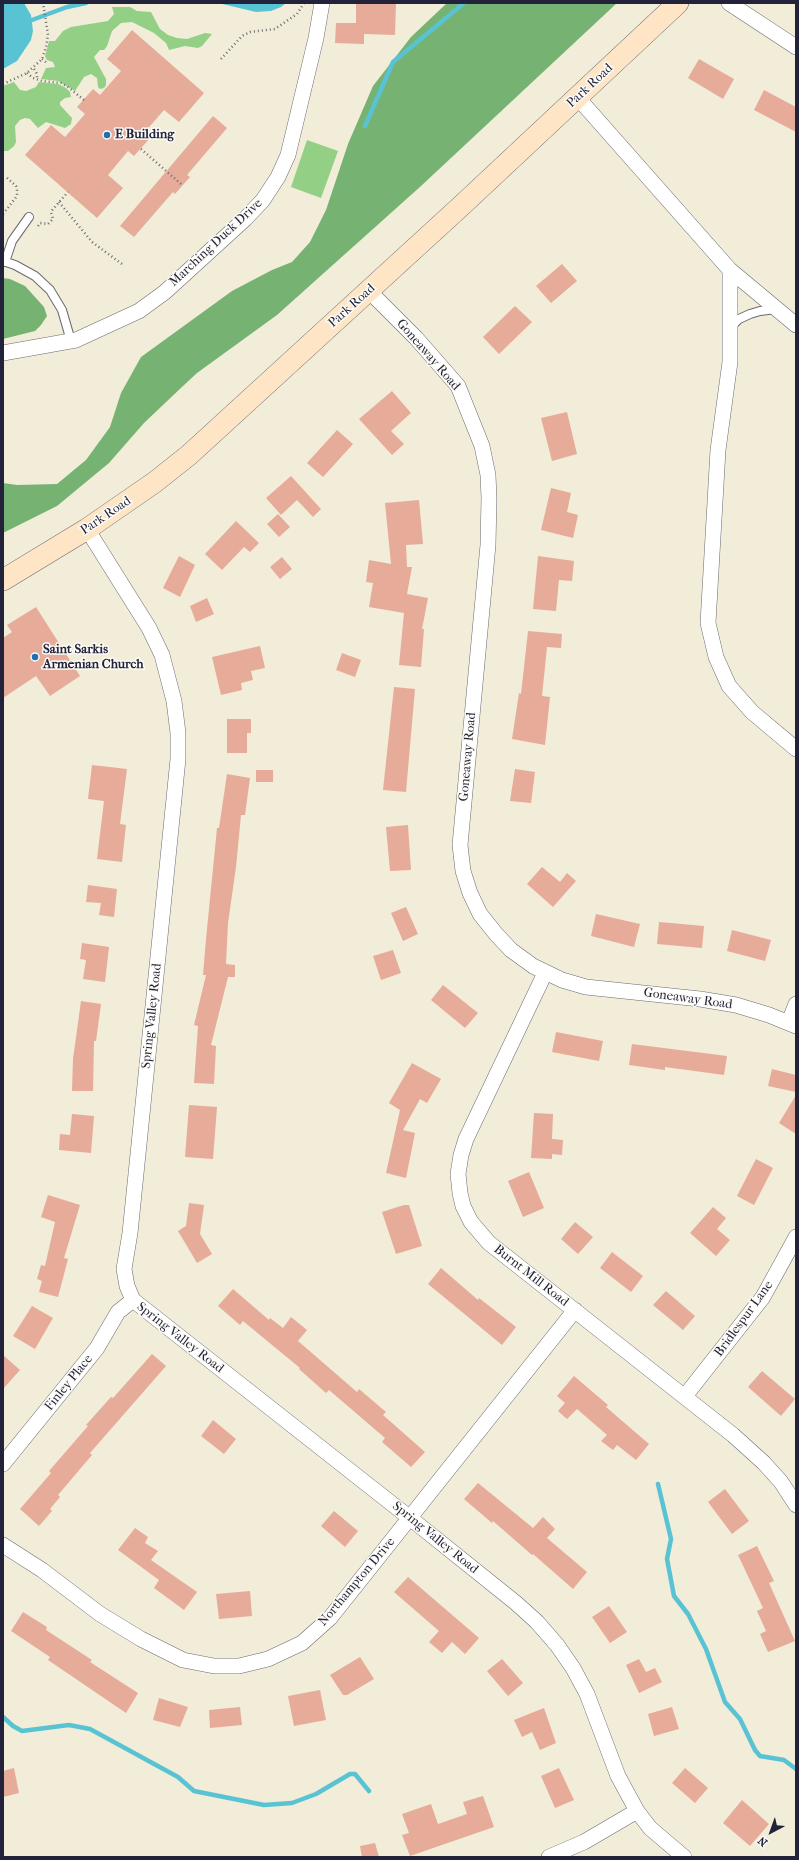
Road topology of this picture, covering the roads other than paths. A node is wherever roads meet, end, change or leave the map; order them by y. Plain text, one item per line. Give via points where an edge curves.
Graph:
1 (322, 3) edge
2 (678, 3) edge
3 (729, 3) edge
4 (796, 48) edge
5 (578, 98) junction
6 (29, 217) dead end
7 (4, 262) edge
8 (730, 270) junction
9 (369, 291) junction
10 (777, 309) junction
11 (796, 325) edge
12 (730, 327) junction
13 (71, 341) junction
14 (3, 353) edge
15 (87, 529) junction
16 (61, 545) junction
17 (3, 567) edge
18 (3, 580) edge
19 (796, 749) edge
20 (545, 973) junction
21 (796, 1004) edge
22 (792, 1024) edge
23 (796, 1237) edge
24 (133, 1300) junction
25 (575, 1310) junction
26 (685, 1396) junction
27 (3, 1464) edge
28 (796, 1505) edge
29 (410, 1518) junction
30 (3, 1546) edge
31 (637, 1811) junction
32 (549, 1857) edge
33 (684, 1857) edge

1 - 13 street, Marching Duck Drive via 288,155 278,178 263,200 165,292 115,323
2 - 5 main road, Park Road
3 - 4 street
5 - 8 street
5 - 9 main road, Park Road
6 - 7 lane via 12,241
7 - 13 lane via 15,264 35,276 50,290 62,310
8 - 10 street
8 - 12 street
9 - 15 main road, Park Road via 189,455
9 - 20 street, Goneaway Road via 416,338 458,386 482,446 488,476 488,546 460,846 463,871 480,914 511,950
10 - 11 street
10 - 12 lane via 750,314
12 - 19 street via 730,362 718,450 708,623 716,657 729,686 752,712
13 - 14 street, Marching Duck Drive
15 - 16 main road, Park Road
15 - 24 street, Spring Valley Road via 149,628 162,655 174,701 178,733 174,799 130,1233 124,1269
16 - 17 main road
16 - 18 main road, Park Road
20 - 22 street, Goneaway Road via 586,987 736,1005
20 - 25 street, Burnt Mill Road via 466,1139 458,1174 460,1194 471,1222 489,1243
21 - 22 street
23 - 26 street, Bridlespur Lane via 763,1297
24 - 27 street, Finley Place via 118,1312 97,1348
24 - 29 street, Spring Valley Road
25 - 26 street, Burnt Mill Road
25 - 29 street, Northampton Drive
26 - 28 street, Burnt Mill Road via 764,1463 781,1482
29 - 30 street, Northampton Drive via 330,1618 312,1635 291,1650 239,1666 214,1666 184,1660 141,1639 100,1614 42,1570
29 - 31 street, Spring Valley Road via 516,1603 558,1645 586,1694 618,1776
31 - 32 street via 584,1842
31 - 33 street, Spring Valley Road via 650,1828

